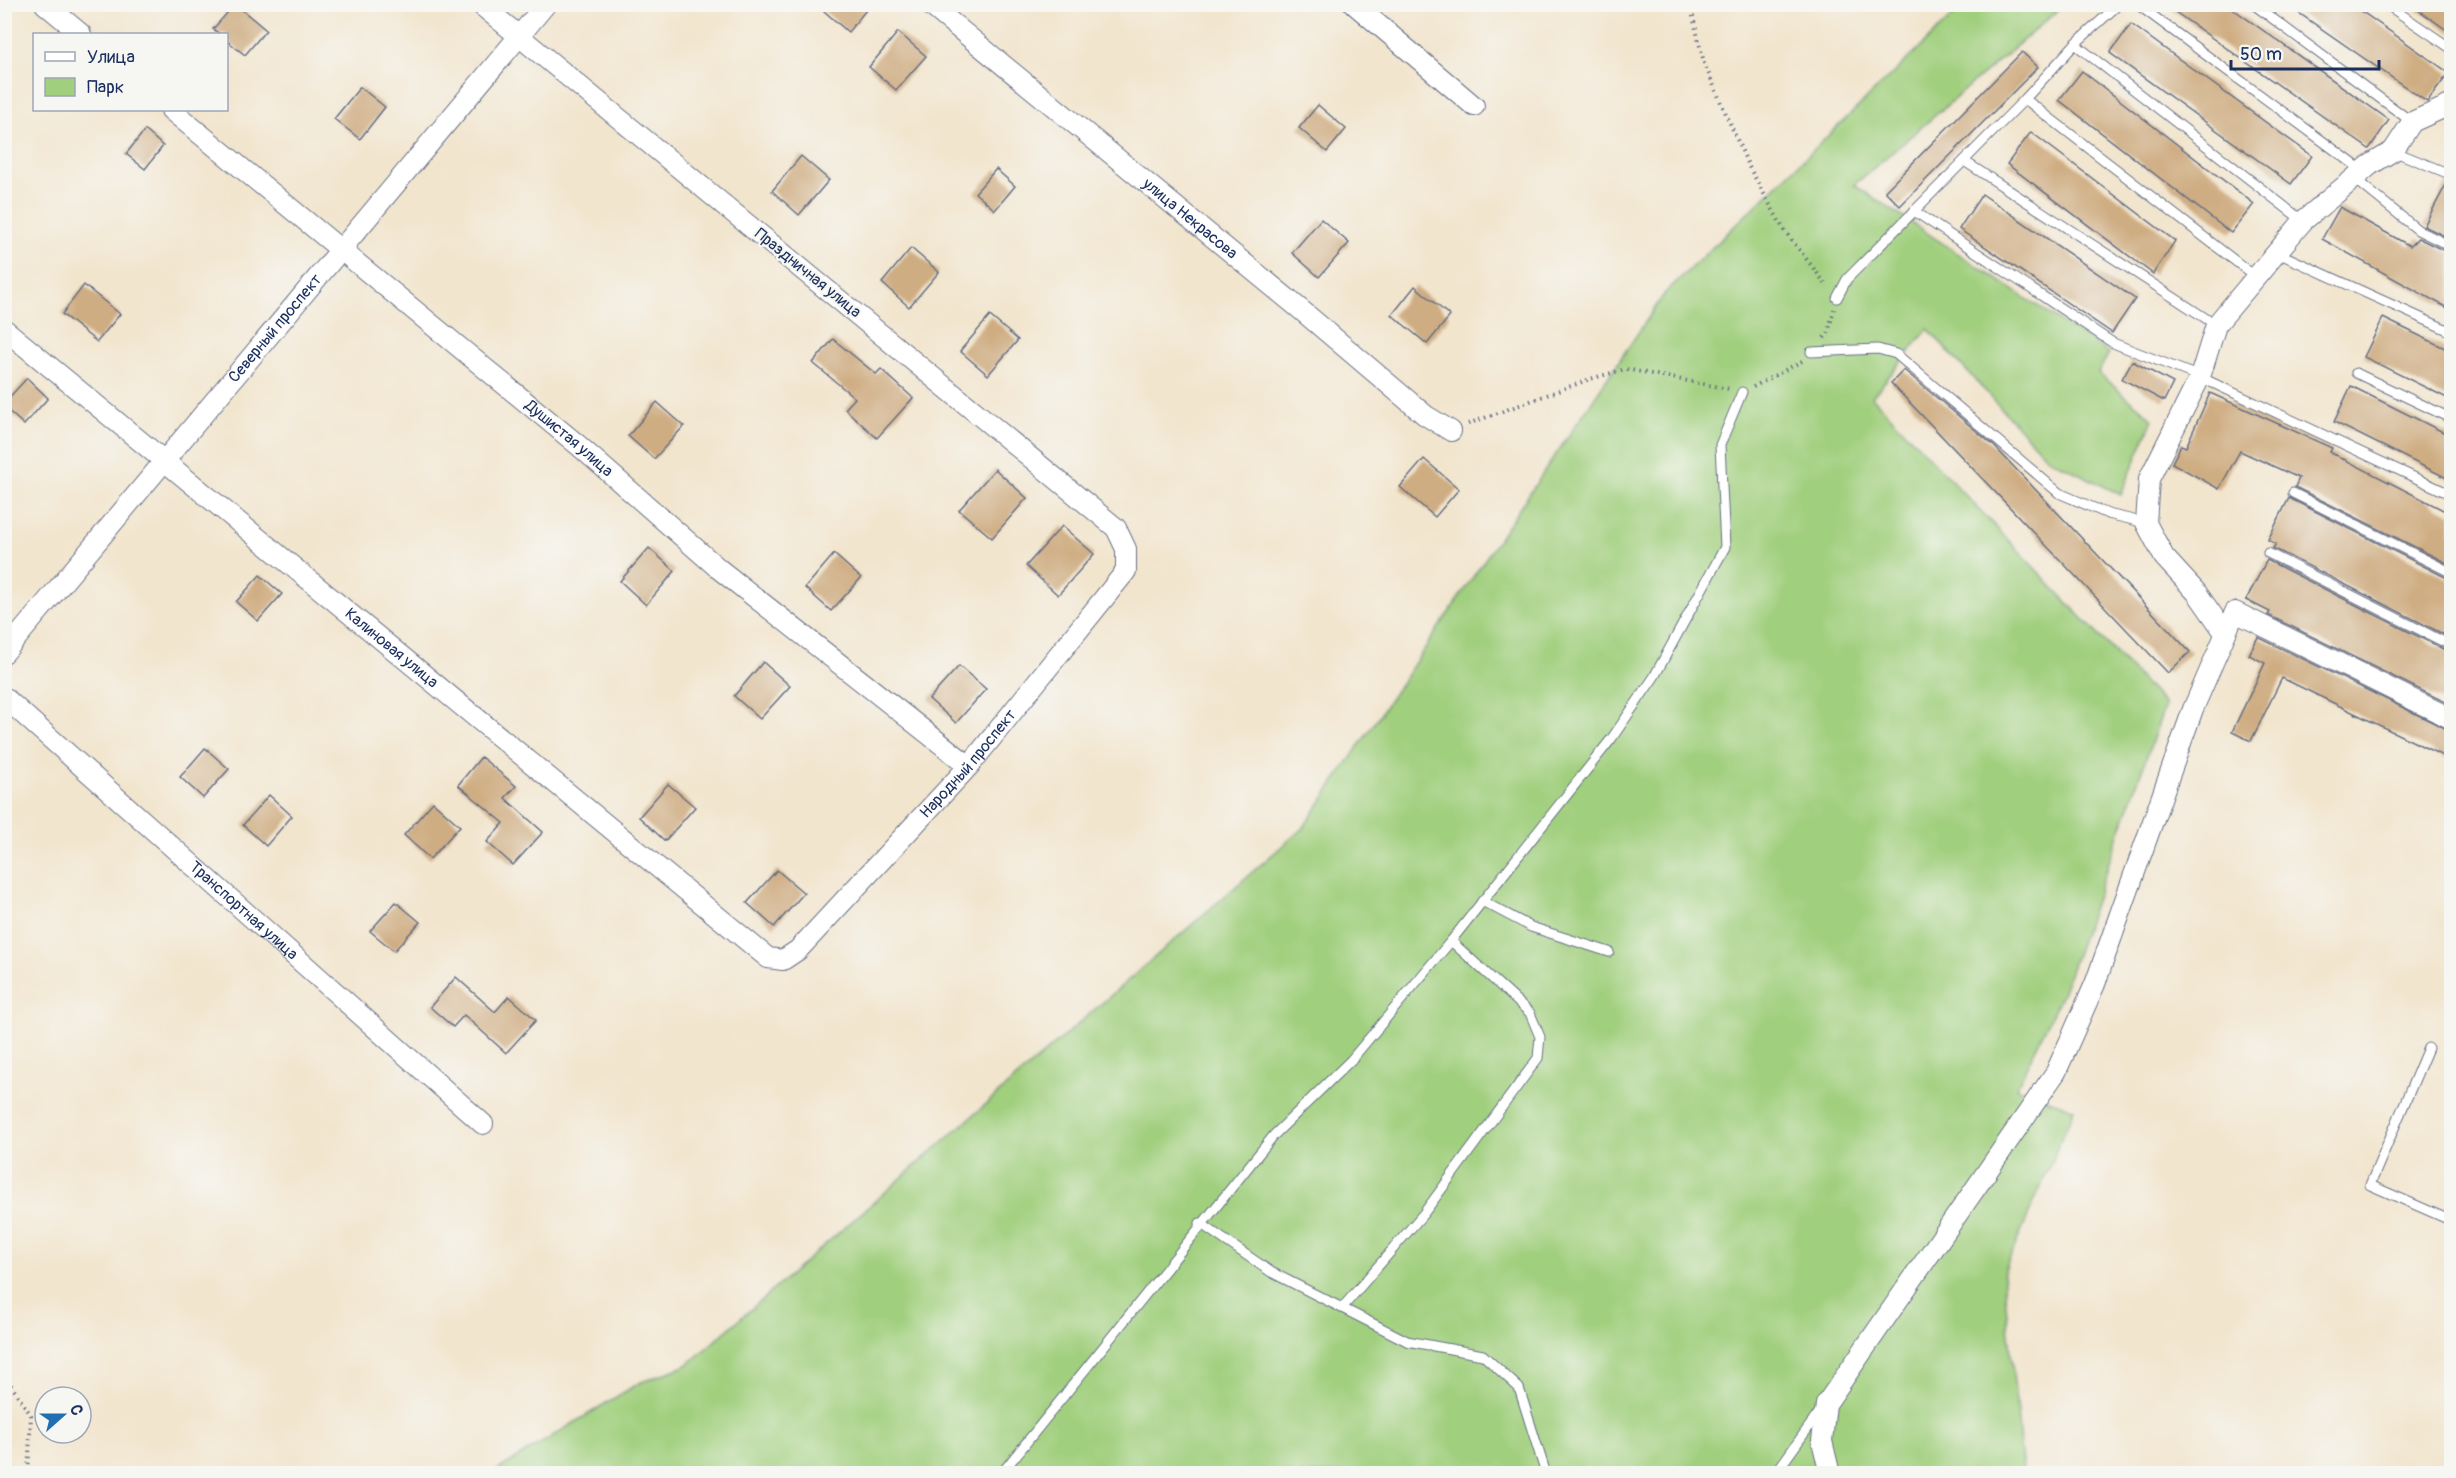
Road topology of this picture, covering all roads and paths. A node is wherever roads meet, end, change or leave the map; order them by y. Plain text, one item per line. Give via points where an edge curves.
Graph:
1 (45, 4) edge
2 (480, 4) edge
3 (546, 4) edge
4 (929, 4) edge
5 (1354, 4) edge
6 (1690, 4) edge
7 (2119, 4) edge
8 (2137, 4) edge
9 (2253, 4) edge
10 (2386, 4) edge
11 (80, 33) edge
12 (519, 36) junction
13 (2076, 44) junction
14 (2451, 49) edge
15 (2025, 99) junction
16 (2451, 104) edge
17 (1474, 106) dead end
18 (172, 111) edge
19 (2412, 122) junction
20 (2393, 151) junction
21 (1964, 161) junction
22 (2359, 175) junction
23 (2451, 175) edge
24 (1914, 211) junction
25 (2303, 221) junction
26 (2451, 247) edge
27 (340, 250) junction
28 (2278, 253) junction
29 (2257, 277) junction
30 (1837, 298) junction
31 (2216, 325) junction
32 (4, 330) edge
33 (2451, 332) edge
34 (1811, 352) junction
35 (2355, 373) dead end
36 (2200, 377) junction
37 (1742, 392) junction
38 (2451, 419) edge
39 (1451, 431) joint
40 (163, 463) junction
41 (2293, 493) dead end
42 (2451, 495) edge
43 (2146, 523) junction
44 (1126, 549) joint
45 (2268, 553) dead end
46 (2451, 573) edge
47 (2225, 633) junction
48 (2451, 646) edge
49 (4, 653) edge
50 (4, 697) edge
51 (2451, 719) edge
52 (969, 766) junction
53 (1482, 901) junction
54 (1451, 941) junction
55 (1609, 952) dead end
56 (783, 960) joint
57 (2428, 1048) dead end
58 (483, 1124) dead end
59 (2451, 1221) edge
60 (1200, 1223) junction
61 (1342, 1308) junction
62 (4, 1375) edge
63 (1826, 1404) junction
64 (28, 1473) edge
65 (1001, 1473) edge
66 (1546, 1473) edge
67 (1774, 1473) edge
68 (1830, 1473) edge

1 - 11 street
2 - 12 street, Праздничная улица
3 - 12 street, Северный проспект
4 - 39 street, улица Некрасова via 1425,415
5 - 17 street
6 - 30 path via 1704,63 1749,167 1784,230
7 - 13 lane
8 - 22 lane
9 - 19 lane
10 - 14 lane
12 - 27 street, Северный проспект
12 - 44 street, Праздничная улица via 1005,434 1116,528
13 - 15 lane
13 - 25 lane
15 - 21 lane
15 - 29 lane
16 - 19 street
18 - 27 street, Душистая улица
19 - 20 street
20 - 22 street
20 - 23 lane
21 - 24 lane
21 - 31 lane
22 - 25 street
22 - 26 lane via 2418,230
24 - 30 lane via 1847,279
24 - 36 lane via 2112,343
25 - 28 street
27 - 40 street, Северный проспект
27 - 52 street, Душистая улица via 578,445 719,569
28 - 29 street
28 - 33 lane
29 - 31 street
30 - 34 path via 1828,333
31 - 36 street
32 - 40 street, Калиновая улица
34 - 37 path via 1802,362
34 - 43 lane via 1878,349 1896,354 2060,493 2108,514
35 - 38 lane
36 - 42 lane
36 - 43 street via 2149,479
37 - 39 path via 1626,369
37 - 53 lane via 1720,445 1725,547 1654,678 1612,738
40 - 49 street, Северный проспект
40 - 56 street, Калиновая улица via 768,958
41 - 46 lane
43 - 47 street via 2164,557 2197,593
44 - 52 street, Народный проспект via 1126,572
45 - 48 lane
47 - 51 street via 2235,612
47 - 63 street via 2193,709 2095,984 2056,1072
50 - 58 street, Транспортная улица
52 - 56 street, Народный проспект via 798,950
53 - 54 lane
53 - 55 lane via 1531,927
54 - 60 lane via 1351,1060 1274,1135
54 - 61 lane via 1530,1013 1540,1037 1538,1058 1424,1213
57 - 59 lane via 2370,1185
60 - 61 lane via 1271,1272
60 - 65 lane
61 - 66 lane via 1407,1341 1483,1355 1519,1388
62 - 64 path via 31,1415
63 - 67 lane
63 - 68 street via 1822,1442

